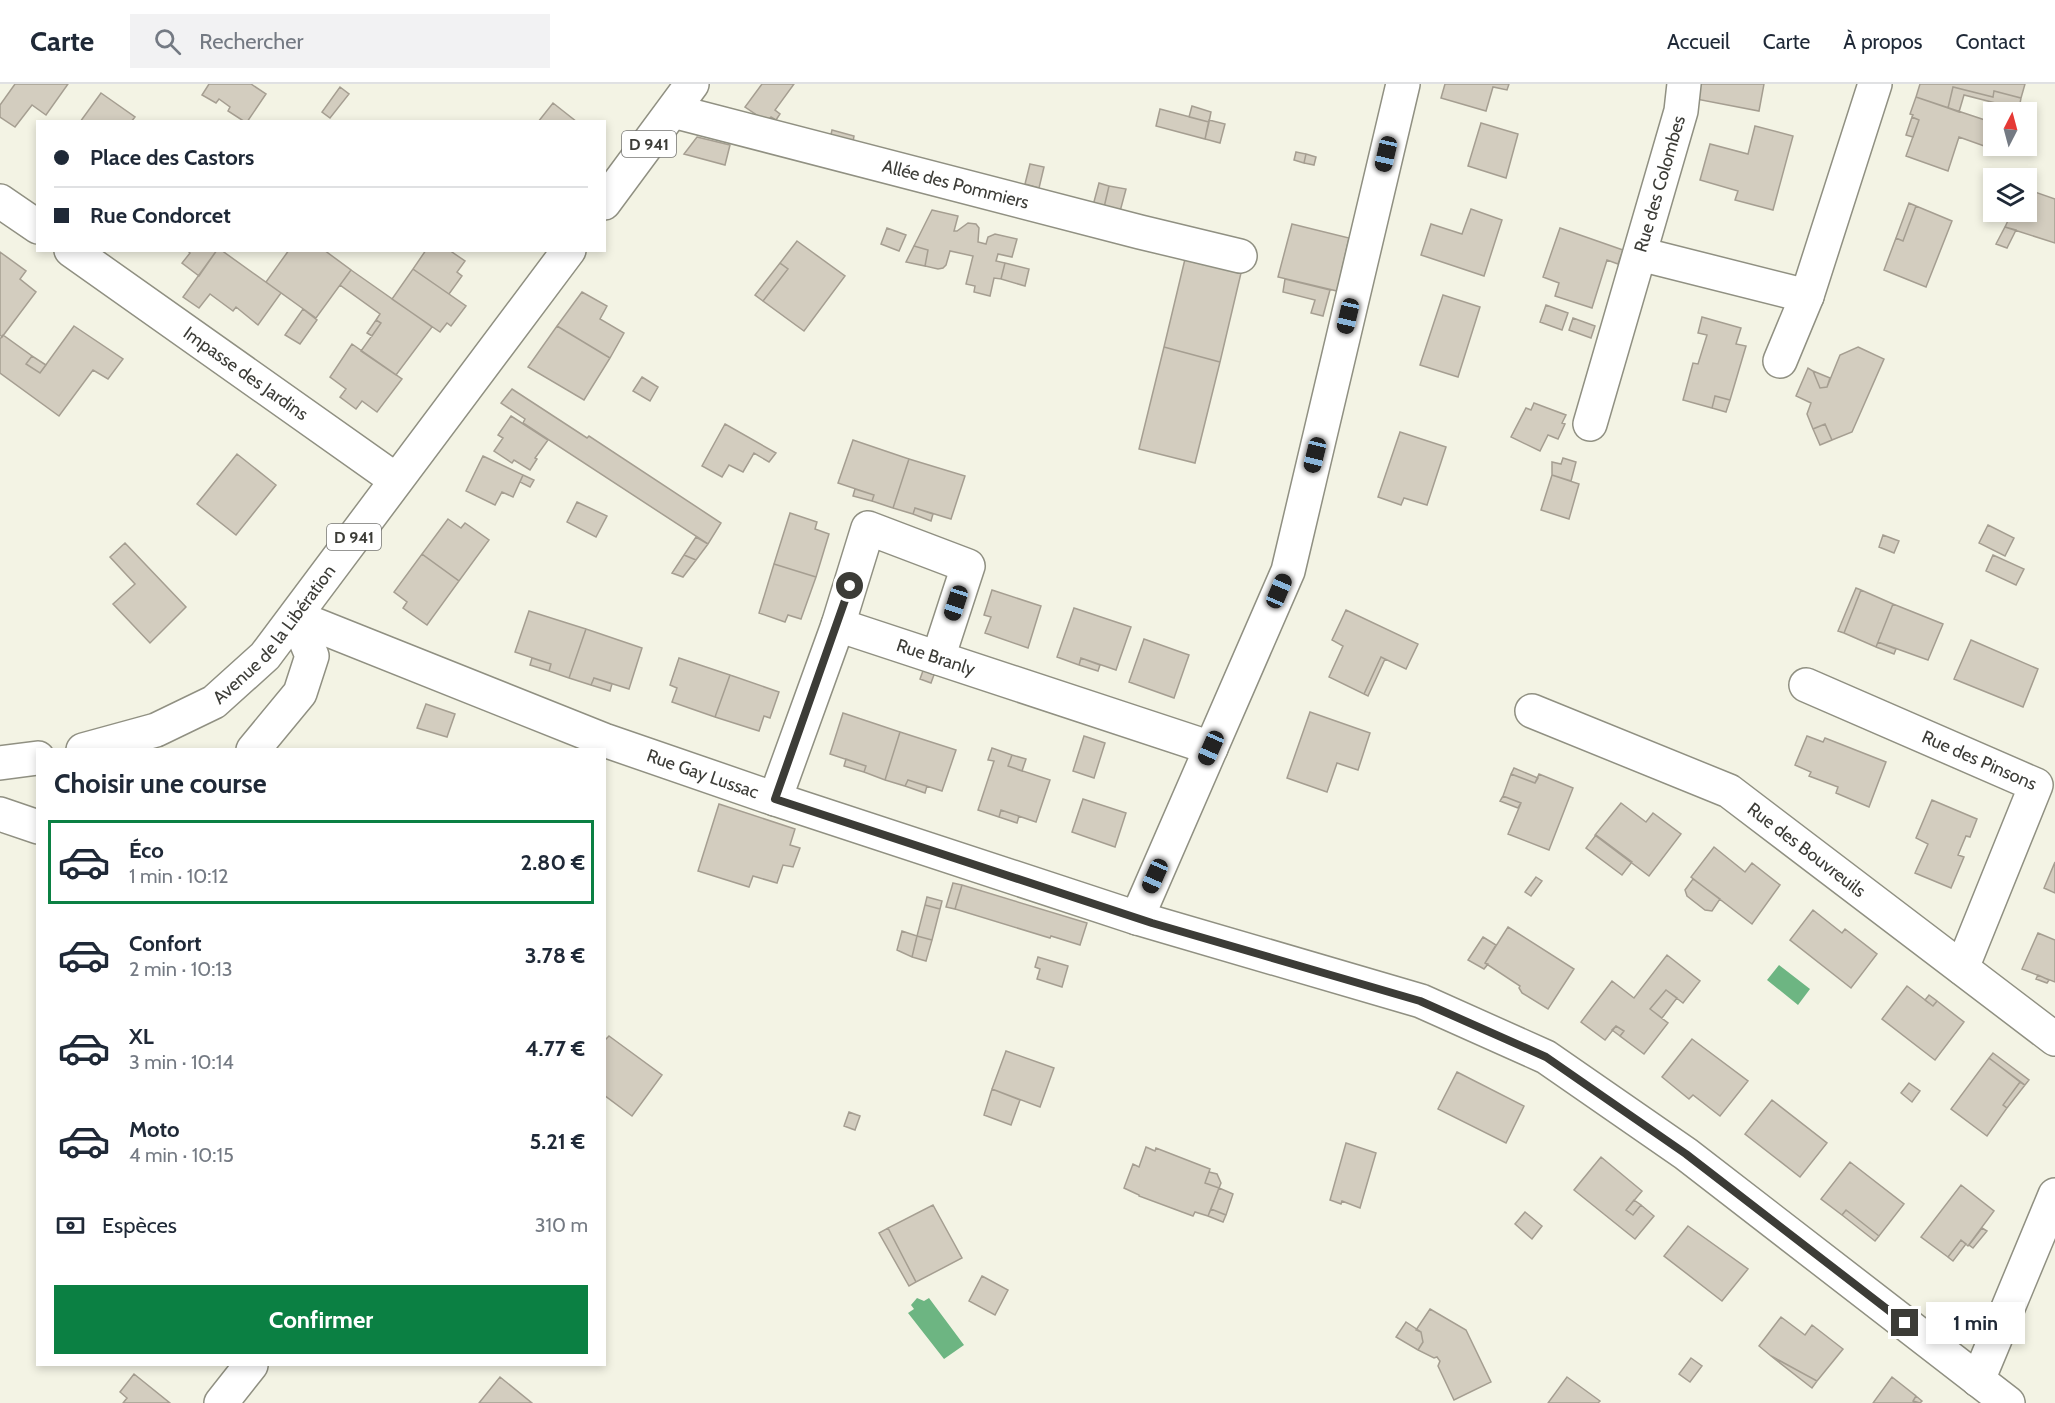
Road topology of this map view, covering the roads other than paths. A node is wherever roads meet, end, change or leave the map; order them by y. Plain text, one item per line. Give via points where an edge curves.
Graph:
1 (692, 84) edge
2 (1403, 84) edge
3 (1684, 84) edge
4 (1875, 84) edge
5 (673, 111) junction
6 (606, 200) edge
7 (0, 201) edge
8 (36, 226) edge
9 (77, 252) edge
10 (567, 252) edge
11 (1640, 254) junction
12 (1240, 256) dead end
13 (104, 260) edge
14 (1807, 296) junction
15 (1780, 361) dead end
16 (1590, 424) dead end
17 (396, 480) junction
18 (296, 617) junction
19 (837, 625) junction
20 (938, 658) junction
21 (1806, 685) dead end
22 (1533, 711) dead end
23 (89, 748) edge
24 (255, 748) edge
25 (1211, 748) junction
26 (36, 758) edge
27 (0, 763) edge
28 (775, 799) junction
29 (0, 814) edge
30 (36, 826) edge
31 (1137, 918) junction
32 (1962, 968) junction
33 (2055, 1039) edge
34 (2055, 1196) edge
35 (250, 1366) edge
36 (1978, 1380) junction
37 (221, 1403) edge
38 (2008, 1403) edge

1 - 5 street, D 941
2 - 25 street via 1288,571
3 - 11 street, Rue des Colombes via 1681,111
4 - 14 street
5 - 6 street, D 941
5 - 12 street, Allée des Pommiers
7 - 8 street
9 - 13 street, Impasse des Jardins
10 - 17 street, Avenue de la Libération / D 941
11 - 14 street, Rue des Colombes
11 - 16 street
13 - 17 street, Impasse des Jardins
14 - 15 street
17 - 18 street, Avenue de la Libération / D 941
18 - 23 street, Avenue de la Libération / D 941 via 265,656 214,702 156,730
18 - 24 street via 312,656 300,693
18 - 28 street, Rue Gay Lussac via 604,740
19 - 20 street, Rue Branly
19 - 20 street via 868,528 968,566
19 - 28 street
20 - 25 street, Rue Branly
21 - 32 street, Rue des Pinsons via 2036,785
22 - 32 street, Rue des Bouvreuils via 1729,791
25 - 31 street
26 - 27 street
28 - 31 street, Rue Gay Lussac
29 - 30 street
31 - 36 street, Rue Gay Lussac via 1420,1001 1546,1057 1686,1154
32 - 33 street, Rue des Bouvreuils
34 - 36 street
35 - 37 street
36 - 38 street, Rue Gay Lussac

